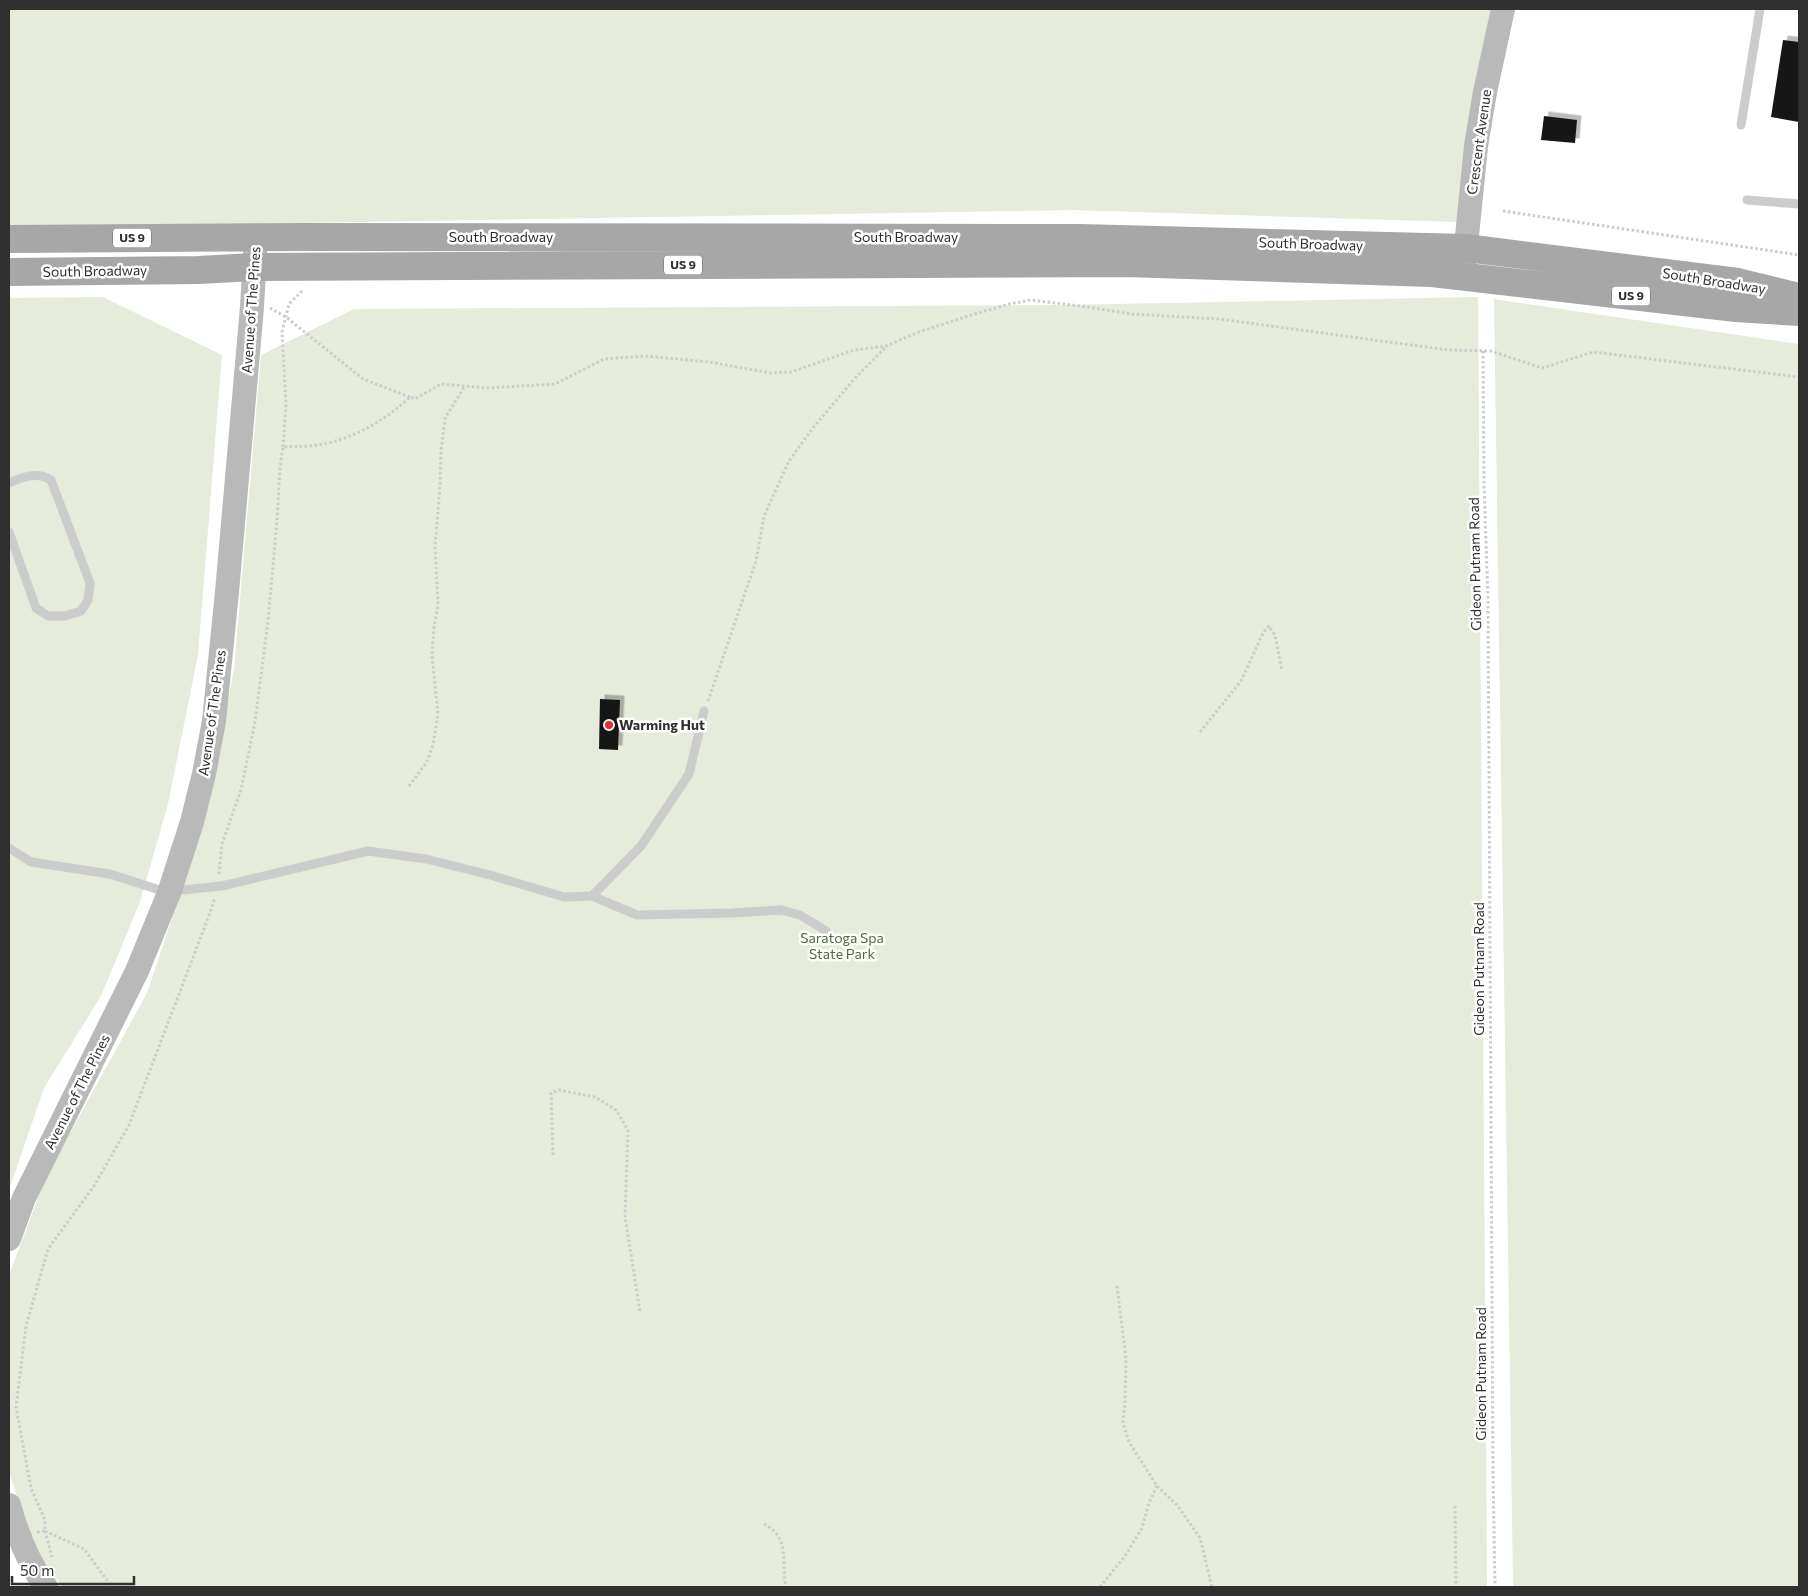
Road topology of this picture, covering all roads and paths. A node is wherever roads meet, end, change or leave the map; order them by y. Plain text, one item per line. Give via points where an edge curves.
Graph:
1 (1503, 9) edge
2 (1760, 9) edge
3 (1742, 125) dead end
4 (1747, 200) dead end
5 (1799, 204) edge
6 (1503, 211) dead end
7 (256, 237) junction
8 (9, 239) edge
9 (1466, 248) junction
10 (1799, 255) edge
11 (254, 267) junction
12 (9, 272) edge
13 (1463, 276) junction
14 (301, 286) dead end
15 (1799, 297) edge
16 (269, 307) dead end
17 (1799, 312) edge
18 (286, 317) junction
19 (886, 346) junction
20 (1483, 351) junction
21 (1799, 377) edge
22 (465, 386) junction
23 (410, 397) junction
24 (283, 447) junction
25 (9, 483) edge
26 (9, 532) edge
27 (1282, 671) dead end
28 (704, 711) joint
29 (1200, 732) dead end
30 (409, 786) dead end
31 (9, 848) edge
32 (218, 886) junction
33 (169, 893) junction
34 (592, 896) junction
35 (826, 932) dead end
36 (553, 1155) dead end
37 (9, 1239) edge
38 (1117, 1286) dead end
39 (640, 1312) dead end
40 (1157, 1486) junction
41 (9, 1505) edge
42 (1455, 1506) dead end
43 (45, 1520) dead end
44 (764, 1524) dead end
45 (45, 1531) dead end
46 (46, 1587) edge
47 (112, 1587) edge
48 (786, 1587) edge
49 (1100, 1587) edge
50 (1212, 1587) edge
51 (1456, 1587) edge
52 (1496, 1587) edge

1 - 9 street, Crescent Avenue via 1476,146
2 - 3 lane
4 - 5 lane
6 - 10 path
7 - 8 main road, South Broadway / US 9
7 - 9 main road, South Broadway / US 9 via 1080,238
7 - 11 street, Avenue of The Pines
9 - 13 street, Crescent Avenue
9 - 15 main road, South Broadway / US 9 via 1738,282
11 - 12 main road, South Broadway / US 9
11 - 13 main road, South Broadway / US 9 via 1126,263
11 - 33 street, Avenue of The Pines via 214,721 200,793
13 - 17 main road, South Broadway / US 9 via 1736,308
14 - 18 path via 301,292 289,304
16 - 18 path
18 - 23 path via 363,380
18 - 24 path via 282,332 286,405
19 - 20 path via 971,315 1031,300 1131,314 1219,320 1448,350
19 - 22 path via 854,350 791,372 771,373 709,362 645,356 604,359 555,384 488,388
19 - 28 path via 856,377 788,461 764,516 756,561
20 - 21 path via 1542,368 1593,352
20 - 52 path, Gideon Putnam Road via 1488,610 1492,1460
22 - 23 path via 441,384 415,399
22 - 30 path via 445,418 440,450 435,546 438,605 432,656 438,714 430,754
23 - 24 path via 395,411 357,434 318,445
24 - 32 path via 268,621 255,722 241,790 222,844
25 - 26 lane via 29,475 51,480 90,583 88,600 81,611 65,616 48,616 36,608
27 - 29 path via 1275,635 1269,626 1241,681
28 - 34 lane via 689,774 641,846
31 - 33 lane via 31,862 110,874
32 - 33 lane
32 - 34 lane via 368,851 426,859 564,896
32 - 43 path via 129,1126 94,1186 48,1249 26,1326 16,1407 31,1488
33 - 37 street, Avenue of The Pines via 137,971 24,1198
34 - 35 lane via 637,915 781,910 800,915
36 - 39 path via 551,1093 559,1090 595,1097 616,1110 628,1130 625,1216
38 - 40 path via 1126,1359 1123,1423 1129,1442
40 - 49 path via 1148,1503 1142,1528
40 - 50 path via 1177,1505 1200,1538
41 - 46 street via 18,1534
42 - 51 path
44 - 48 path via 778,1535 785,1555
45 - 47 path via 84,1549

